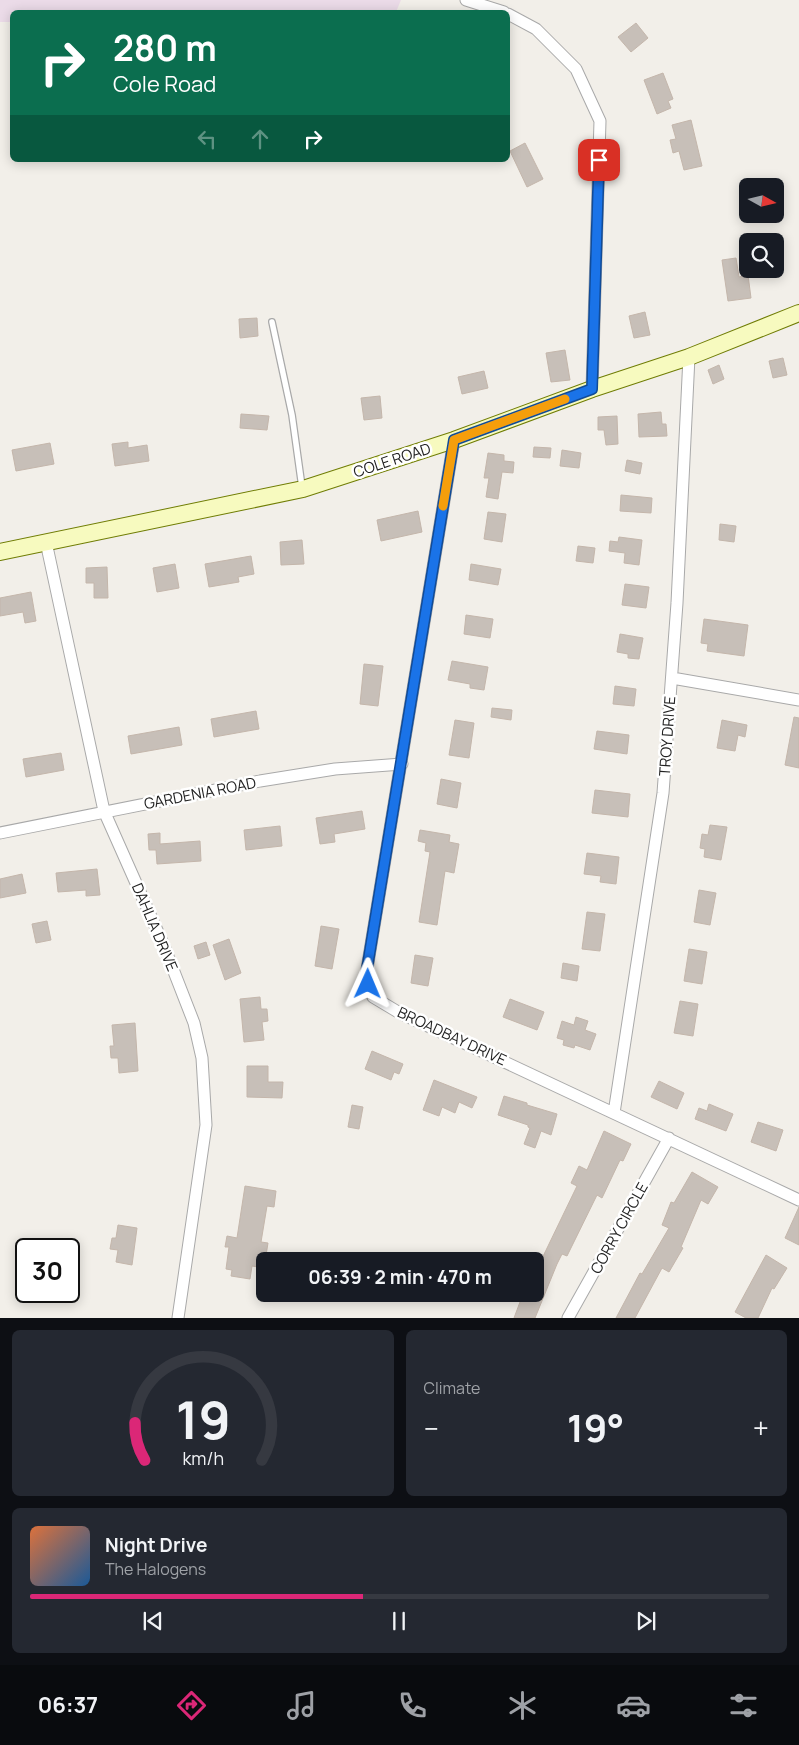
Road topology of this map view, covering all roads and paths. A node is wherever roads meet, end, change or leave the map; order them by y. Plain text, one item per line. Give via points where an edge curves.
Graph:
1 (466, 0) edge
2 (497, 10) edge
3 (510, 15) edge
4 (799, 313) edge
5 (272, 322) dead end
6 (689, 357) junction
7 (592, 389) junction
8 (454, 440) junction
9 (303, 489) junction
10 (46, 542) junction
11 (0, 552) edge
12 (672, 678) junction
13 (799, 700) edge
14 (402, 764) junction
15 (104, 811) junction
16 (0, 833) edge
17 (614, 1112) junction
18 (669, 1138) junction
19 (799, 1200) edge
20 (178, 1318) edge
21 (568, 1318) edge

1 - 2 street
3 - 7 street via 536,29 576,69 600,121
4 - 6 street, COLE ROAD
5 - 9 lane via 292,415
6 - 7 street, COLE ROAD
6 - 12 street, TROY DRIVE
7 - 8 street, COLE ROAD
8 - 9 street, COLE ROAD
8 - 14 street, BROADBAY DRIVE
9 - 10 street, COLE ROAD
10 - 11 street, COLE ROAD
10 - 15 street, DAHLIA DRIVE
12 - 13 street
12 - 17 street, TROY DRIVE via 663,794
14 - 15 street, GARDENIA ROAD via 335,769
14 - 17 street, BROADBAY DRIVE via 366,975 373,997 398,1012
15 - 16 street, GARDENIA ROAD
15 - 20 street, DAHLIA DRIVE via 164,946 194,1024 202,1058 206,1125
17 - 18 street, BROADBAY DRIVE
18 - 19 street, BROADBAY DRIVE
18 - 21 street, CORRY CIRCLE

